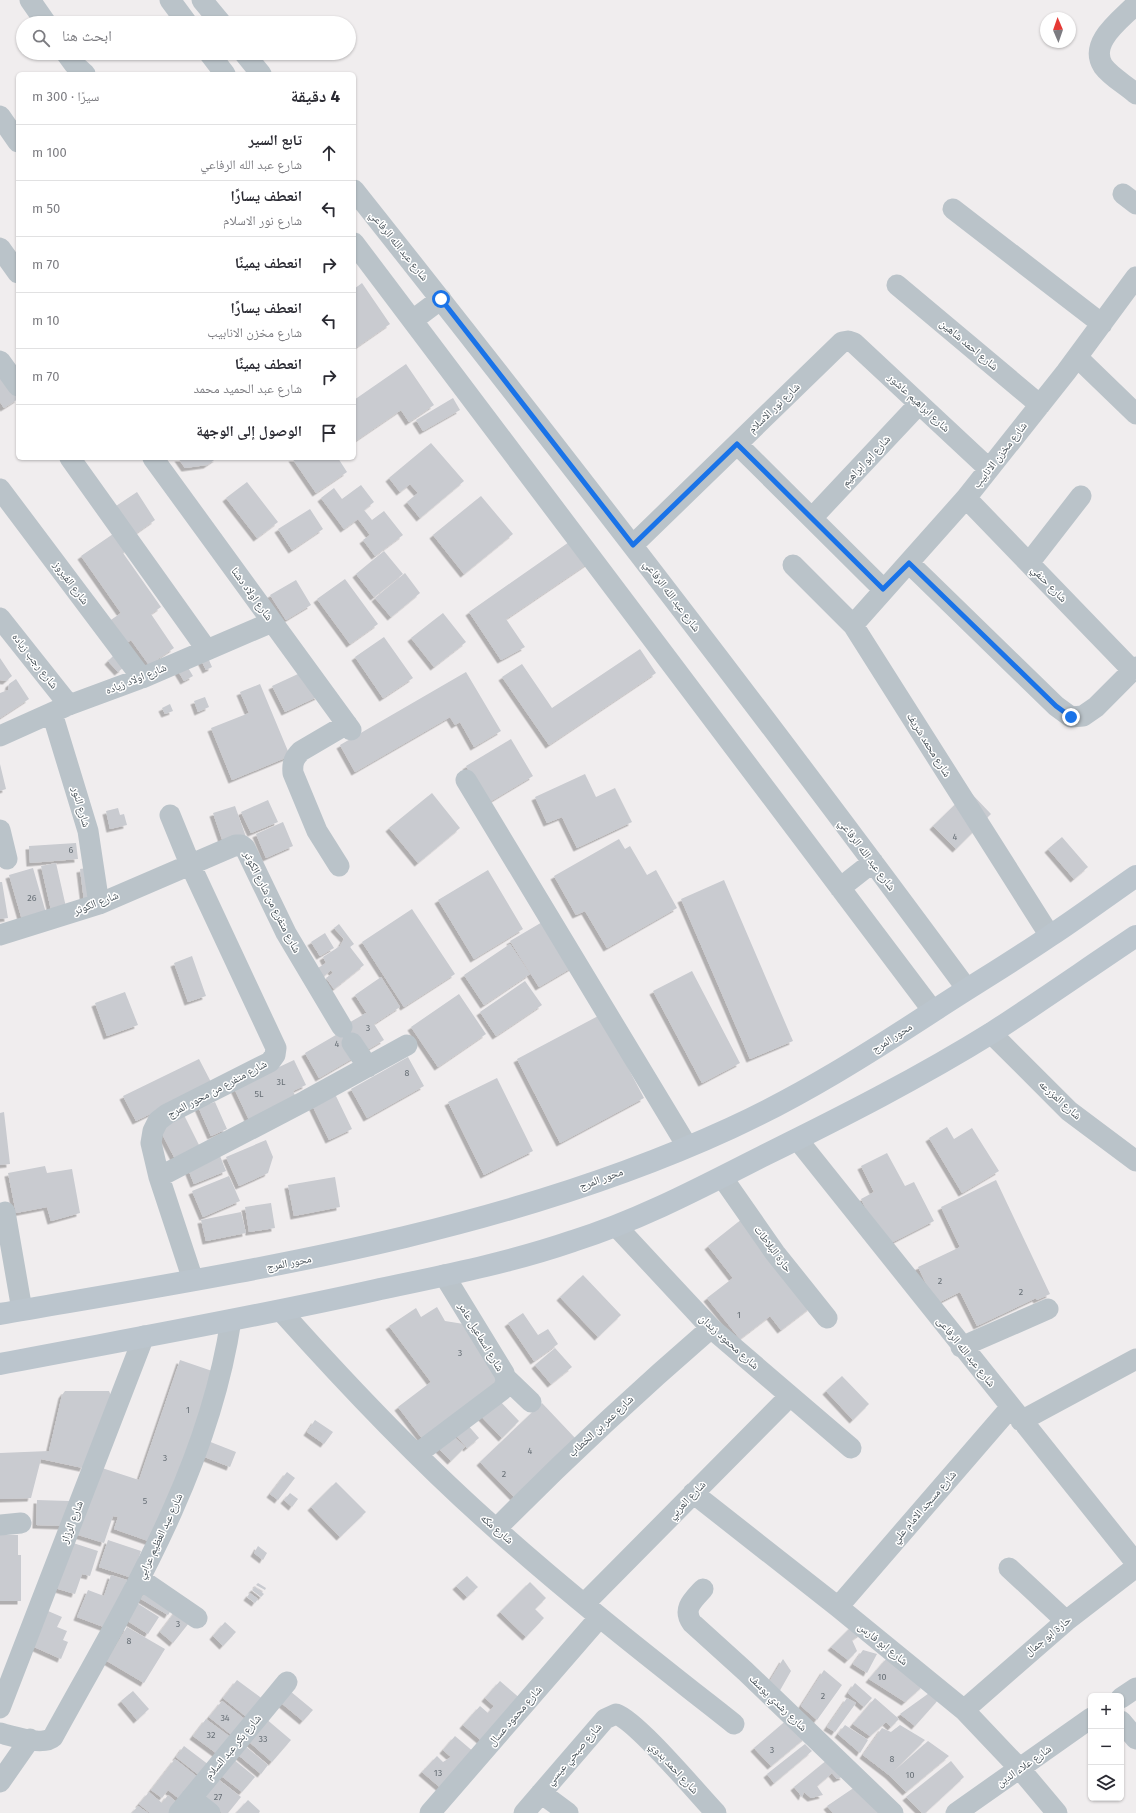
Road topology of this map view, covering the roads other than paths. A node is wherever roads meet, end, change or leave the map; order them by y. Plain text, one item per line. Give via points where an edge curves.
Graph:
1 (30, 0) edge
2 (170, 0) edge
3 (209, 2) edge
4 (1136, 4) edge
5 (41, 16) edge
6 (182, 16) edge
7 (216, 16) edge
8 (71, 60) edge
9 (214, 60) edge
10 (250, 60) edge
11 (83, 72) edge
12 (223, 72) edge
13 (259, 72) edge
14 (1136, 94) edge
15 (0, 116) edge
16 (16, 139) edge
17 (356, 193) edge
18 (953, 209) dead end
19 (356, 246) edge
20 (0, 248) edge
21 (16, 270) edge
22 (1136, 277) edge
23 (897, 285) dead end
24 (441, 299) junction
25 (413, 320) junction
26 (1102, 324) junction
27 (848, 341) joint
28 (1077, 357) junction
29 (0, 361) edge
30 (16, 383) edge
31 (919, 404) junction
32 (1040, 404) junction
33 (1136, 414) edge
34 (737, 444) junction
35 (71, 460) edge
36 (154, 460) edge
37 (988, 468) junction
38 (0, 489) edge
39 (1081, 496) dead end
40 (966, 498) junction
41 (812, 518) junction
42 (633, 545) junction
43 (909, 563) junction
44 (1029, 563) junction
45 (793, 565) dead end
46 (883, 589) junction
47 (0, 618) edge
48 (272, 622) junction
49 (853, 625) junction
50 (207, 650) junction
51 (1134, 668) edge
52 (142, 678) junction
53 (61, 709) junction
54 (0, 736) edge
55 (466, 780) dead end
56 (170, 815) dead end
57 (0, 830) edge
58 (7, 859) dead end
59 (873, 862) junction
60 (190, 864) junction
61 (339, 866) dead end
62 (1136, 876) edge
63 (840, 888) junction
64 (99, 904) junction
65 (0, 935) edge
66 (1050, 936) junction
67 (1136, 936) edge
68 (967, 989) junction
69 (933, 1011) junction
70 (991, 1033) junction
71 (407, 1045) dead end
72 (368, 1067) junction
73 (797, 1139) junction
74 (687, 1146) junction
75 (1136, 1161) edge
76 (159, 1177) junction
77 (722, 1177) junction
78 (5, 1212) dead end
79 (616, 1226) junction
80 (444, 1276) junction
81 (193, 1280) junction
82 (1048, 1309) dead end
83 (22, 1310) junction
84 (281, 1311) junction
85 (0, 1314) edge
86 (827, 1318) dead end
87 (231, 1320) junction
88 (711, 1328) junction
89 (144, 1336) junction
90 (961, 1347) junction
91 (0, 1364) edge
92 (1133, 1368) edge
93 (506, 1378) junction
94 (790, 1396) junction
95 (531, 1402) dead end
96 (1016, 1414) junction
97 (851, 1448) dead end
98 (417, 1454) junction
99 (692, 1493) junction
100 (22, 1524) dead end
101 (0, 1525) edge
102 (496, 1529) junction
103 (1136, 1563) edge
104 (1136, 1567) edge
105 (1009, 1568) dead end
106 (140, 1579) junction
107 (703, 1589) dead end
108 (838, 1607) junction
109 (592, 1611) junction
110 (197, 1618) dead end
111 (1066, 1621) junction
112 (287, 1682) dead end
113 (1136, 1688) edge
114 (1124, 1696) edge
115 (0, 1708) edge
116 (964, 1710) junction
117 (1088, 1720) edge
118 (631, 1724) joint
119 (734, 1724) dead end
120 (1124, 1725) edge
121 (0, 1733) edge
122 (30, 1739) junction
123 (1136, 1740) edge
124 (1020, 1769) junction
125 (0, 1782) edge
126 (541, 1792) junction
127 (185, 1805) edge
128 (210, 1813) edge
129 (430, 1813) edge
130 (524, 1813) edge
131 (568, 1813) edge
132 (716, 1813) edge
133 (893, 1813) edge
134 (956, 1813) edge
135 (1057, 1813) edge

1 - 5 street
2 - 6 street
3 - 7 street
4 - 14 street via 1102,40 1099,54 1104,67
8 - 11 street
9 - 12 street
10 - 13 street
15 - 16 street
17 - 24 street, شارع عبد الله الرفاعي
18 - 26 street
19 - 25 street
20 - 21 street
22 - 26 street, شارع مخزن الانابيب
23 - 32 street, شارع احمد شاهين
24 - 25 street
24 - 42 street, شارع عبد الله الرفاعي
25 - 63 street
26 - 28 street, شارع مخزن الانابيب
27 - 31 street, شارع ابراهيم عاشور via 854,343
27 - 34 street, شارع نور الاسلام via 842,342
28 - 32 street, شارع مخزن الانابيب
28 - 33 street
29 - 30 street
31 - 37 street, شارع ابراهيم عاشور
31 - 41 street, شارع ابو ابراهيم
32 - 37 street, شارع مخزن الانابيب
34 - 41 street
34 - 42 street, شارع نور الاسلام
35 - 50 street
36 - 48 street, شارع اولاد دشنا
37 - 40 street, شارع مخزن الانابيب
38 - 52 street, شارع الفيروز
39 - 44 street
40 - 43 street, شارع مخزن الانابيب
40 - 44 street, شارع حنفي
41 - 46 street
42 - 59 street, شارع عبد الله الرفاعي
43 - 46 street, شارع مخزن الانابيب
43 - 51 street via 1056,706 1071,717 1083,716 1096,707
44 - 51 street, شارع حنفي
45 - 49 street, شارع محمد شريف
46 - 49 street, شارع مخزن الانابيب
47 - 53 street, شارع رجب زياده
48 - 50 street, شارع اولاد زياده
48 - 61 street, شارع اولاد دشنا via 349,727 301,751 292,765 317,831
49 - 66 street, شارع محمد شريف
50 - 52 street, شارع اولاد زياده
52 - 53 street, شارع اولاد زياده
53 - 54 street, شارع اولاد زياده
53 - 64 street, شارع النور via 88,831
55 - 74 street
56 - 60 street, شارع متفرع من محور المرج
57 - 58 street
59 - 63 street
59 - 68 street, شارع عبد الله الرفاعي
60 - 64 street, شارع الكوثر
60 - 72 street, شارع متفرع من شارع الكوثر via 236,845 241,844 245,848 286,934
60 - 76 street, شارع متفرع من محور المرج via 276,1048 270,1062 158,1121 151,1143
62 - 66 main road, محور المرج
63 - 69 street
64 - 65 street, شارع الكوثر
66 - 68 main road, محور المرج
67 - 70 main road
68 - 69 main road, محور المرج
69 - 74 main road, محور المرج via 814,1086 730,1128
70 - 73 main road via 863,1106
70 - 75 street, شارع المزرعه via 1069,1111
71 - 72 street
72 - 76 street
73 - 77 main road
73 - 90 street, شارع عبد الله الرفاعى
74 - 81 main road, محور المرج via 588,1184 444,1227 319,1257
76 - 81 street, شارع متفرع من محور المرج
77 - 79 main road
77 - 86 street, حارة البلاطات via 775,1253
78 - 83 street
79 - 80 main road via 532,1254
79 - 88 street, شارع محمود زيدان
80 - 84 main road
80 - 93 street, شارع اسماعيل عامر
81 - 83 main road, محور المرج
82 - 90 street
83 - 85 main road, محور المرج
84 - 87 main road
84 - 98 street, شارع مكه
87 - 89 main road
87 - 106 street, شارع عبد العظيم عرابي via 227,1350 201,1445 158,1545
88 - 94 street, شارع محمود زيدان
88 - 102 street, شارع عمر بن الخطاب via 565,1459
89 - 91 main road
89 - 115 street, شارع الرزاز
90 - 96 street, شارع عبد الله الرفاعى
92 - 96 street
93 - 95 street
93 - 98 street, شارع اسماعيل عامر via 502,1390
94 - 97 street, شارع محمود زيدان
94 - 99 street, شارع العربي
96 - 103 street, شارع عبد الله الرفاعى
96 - 108 street, شارع مسجد الامام علي
98 - 102 street, شارع مكه
99 - 108 street, شارع ابو فارس
99 - 109 street, شارع العربي
100 - 101 street
102 - 109 street, شارع مكه
104 - 111 street, حارة ابو جمال
105 - 111 street
106 - 110 street
106 - 122 street, شارع عبد العظيم عرابي via 53,1737 46,1741
107 - 133 street, شارع رشدي يوسف via 687,1608 687,1616 692,1623
108 - 116 street, شارع ابو فارس
109 - 119 street, شارع مكه
109 - 129 street, شارع محمود عسال
111 - 116 street, حارة ابو جمال
112 - 127 street, شارع بكر عبد السلام
113 - 114 street
116 - 124 street, شارع ابو فارس
117 - 124 street, شارع علاء الدين
118 - 126 street, شارع صبحي عيسي via 616,1714 605,1719
118 - 132 street, شارع احمد بدوي
120 - 123 street
121 - 122 street, شارع عبد العظيم عرابي
122 - 125 street
124 - 134 street, شارع علاء الدين
124 - 135 street, شارع ابو فارس
126 - 130 street, شارع صبحي عيسي
126 - 131 street
127 - 128 street

